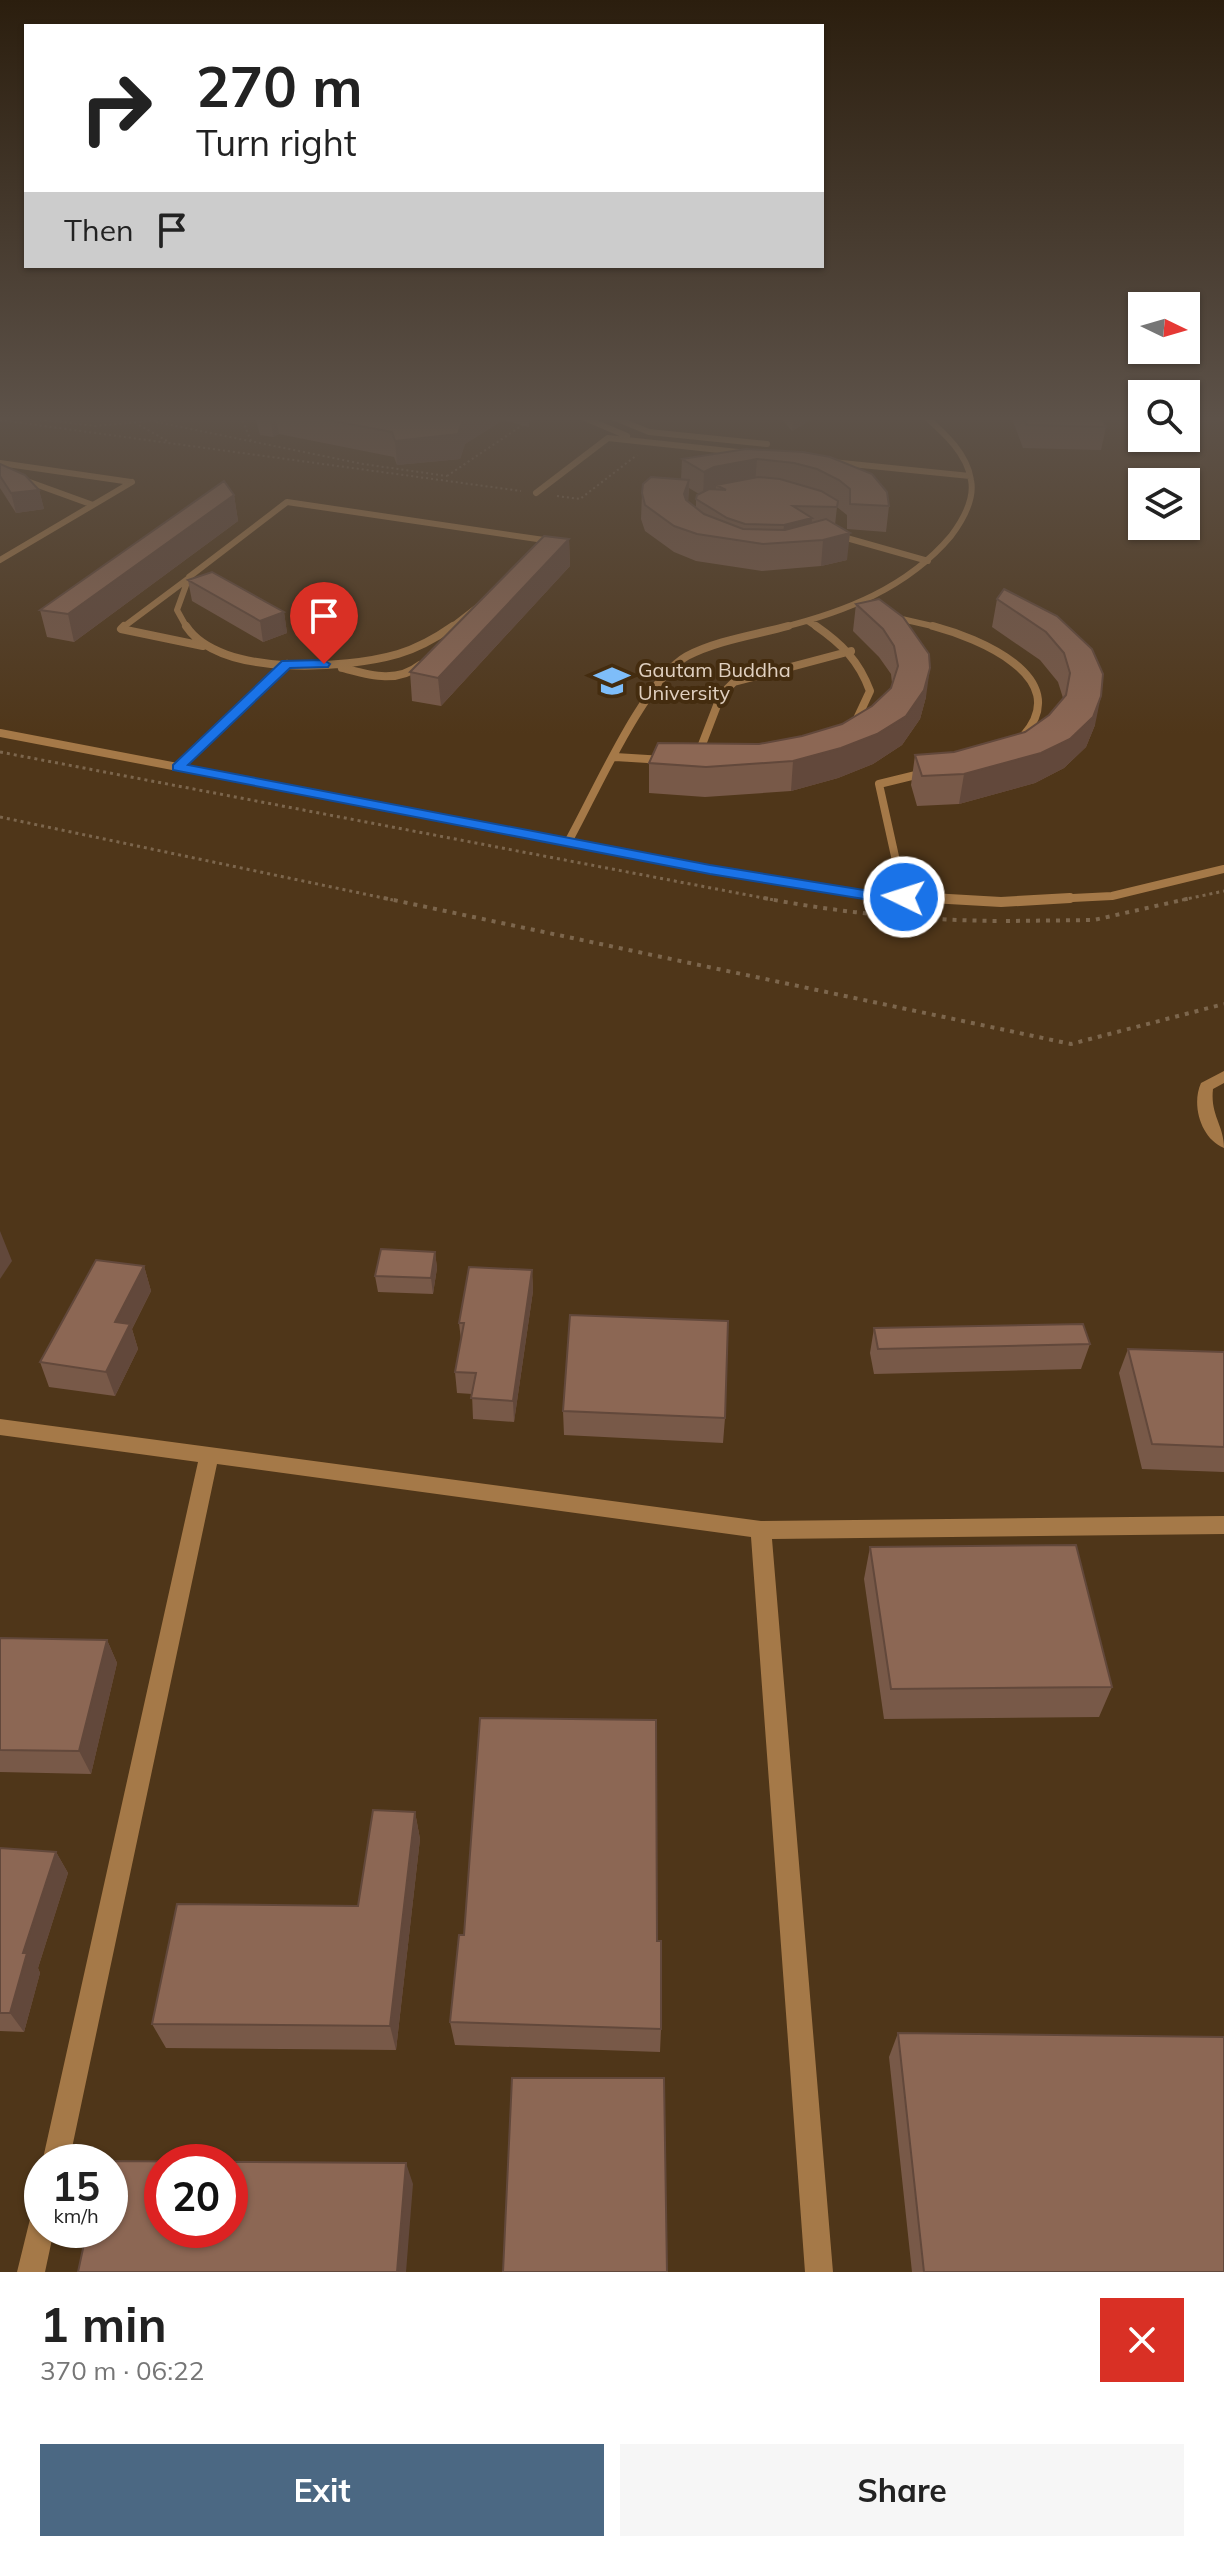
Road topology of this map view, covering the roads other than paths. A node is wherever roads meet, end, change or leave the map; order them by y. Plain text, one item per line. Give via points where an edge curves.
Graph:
1 (65, 522) edge
2 (261, 522) edge
3 (422, 522) edge
4 (961, 522) edge
5 (828, 540) edge
6 (0, 560) edge
7 (928, 561) junction
8 (189, 577) junction
9 (853, 607) junction
10 (868, 610) edge
11 (882, 614) edge
12 (468, 615) junction
13 (809, 622) junction
14 (209, 647) junction
15 (851, 651) junction
16 (287, 664) junction
17 (324, 664) junction
18 (848, 729) edge
19 (0, 733) edge
20 (1019, 742) edge
21 (615, 757) junction
22 (668, 761) edge
23 (711, 763) edge
24 (178, 767) junction
25 (936, 770) edge
26 (568, 842) junction
27 (1224, 869) edge
28 (904, 897) junction
29 (1224, 1076) edge
30 (1224, 1142) edge
31 (0, 1427) edge
32 (209, 1456) junction
33 (1224, 1525) edge
34 (761, 1530) junction
35 (59, 2144) edge
36 (36, 2248) edge
37 (31, 2272) edge
38 (819, 2272) edge

1 - 6 lane
2 - 8 lane
3 - 12 lane via 544,540
4 - 7 lane
5 - 7 lane via 838,532
7 - 9 lane
8 - 14 lane via 177,610 193,637
8 - 14 lane via 121,629
9 - 10 lane
9 - 13 lane
11 - 20 lane via 996,648 1022,671 1042,705 1037,722
12 - 17 lane via 420,647 394,656
12 - 17 lane via 411,674 388,677
13 - 15 lane
13 - 21 lane via 691,653 667,670
14 - 16 lane via 221,654
15 - 18 lane via 870,691 857,722
15 - 23 lane via 734,682 721,695 695,763
16 - 17 lane
16 - 24 lane
19 - 24 lane
21 - 22 lane
21 - 26 lane
24 - 26 lane
25 - 28 lane via 879,784
26 - 28 lane
27 - 28 lane via 1112,896 1001,902
29 - 30 street via 1206,1087 1203,1106
31 - 32 street
32 - 34 street
32 - 35 street
33 - 34 street
34 - 38 street
36 - 37 street

